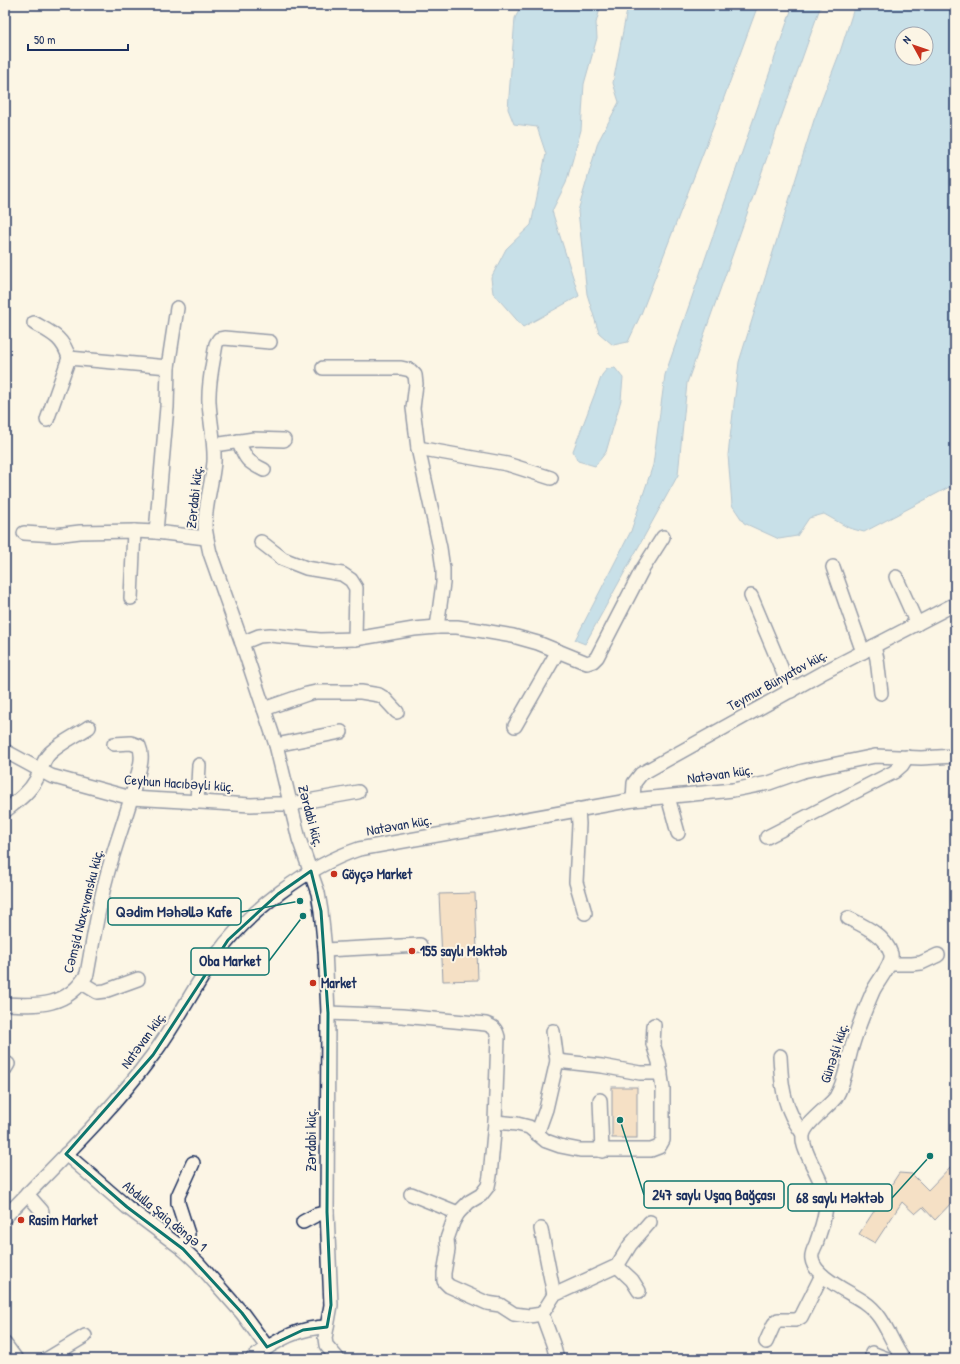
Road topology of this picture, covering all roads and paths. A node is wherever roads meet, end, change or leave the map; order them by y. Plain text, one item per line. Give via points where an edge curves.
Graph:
1 (176, 308) dead end
2 (34, 322) dead end
3 (270, 342) dead end
4 (69, 358) junction
5 (168, 367) junction
6 (323, 368) dead end
7 (47, 420) dead end
8 (284, 440) dead end
9 (238, 441) junction
10 (214, 445) junction
11 (418, 448) junction
12 (264, 470) dead end
13 (551, 478) dead end
14 (134, 531) junction
15 (156, 532) junction
16 (24, 533) dead end
17 (663, 537) dead end
18 (206, 538) junction
19 (261, 542) dead end
20 (833, 567) dead end
21 (896, 578) dead end
22 (751, 596) dead end
23 (131, 598) dead end
24 (955, 604) edge
25 (917, 624) junction
26 (437, 627) junction
27 (355, 639) junction
28 (242, 643) junction
29 (869, 649) junction
30 (558, 651) junction
31 (792, 691) junction
32 (881, 692) dead end
33 (264, 709) junction
34 (396, 712) dead end
35 (515, 726) dead end
36 (89, 727) dead end
37 (342, 732) dead end
38 (114, 744) dead end
39 (276, 745) junction
40 (5, 751) edge
41 (955, 756) edge
42 (907, 757) junction
43 (199, 765) dead end
44 (41, 771) junction
45 (358, 792) dead end
46 (668, 797) junction
47 (131, 798) junction
48 (633, 800) junction
49 (197, 802) junction
50 (291, 804) junction
51 (578, 809) junction
52 (5, 811) edge
53 (678, 833) dead end
54 (767, 837) dead end
55 (311, 871) junction
56 (585, 913) dead end
57 (848, 918) dead end
58 (420, 945) dead end
59 (325, 950) junction
60 (938, 955) dead end
61 (890, 964) junction
62 (138, 978) dead end
63 (82, 983) junction
64 (5, 1004) edge
65 (328, 1013) junction
66 (654, 1025) dead end
67 (553, 1031) dead end
68 (780, 1056) dead end
69 (557, 1061) junction
70 (661, 1073) junction
71 (600, 1100) dead end
72 (495, 1122) junction
73 (537, 1134) junction
74 (803, 1134) junction
75 (602, 1151) junction
76 (66, 1154) junction
77 (193, 1163) dead end
78 (27, 1194) junction
79 (411, 1194) dead end
80 (42, 1211) dead end
81 (326, 1212) junction
82 (458, 1213) junction
83 (5, 1217) edge
84 (303, 1222) dead end
85 (650, 1222) dead end
86 (541, 1229) dead end
87 (183, 1249) junction
88 (617, 1266) junction
89 (822, 1275) junction
90 (639, 1291) dead end
91 (554, 1295) junction
92 (542, 1314) junction
93 (327, 1327) junction
94 (85, 1336) dead end
95 (766, 1342) dead end
96 (5, 1344) edge
97 (267, 1347) junction
98 (872, 1353) dead end
99 (16, 1359) edge
100 (47, 1359) edge
101 (252, 1359) edge
102 (338, 1359) edge
103 (557, 1359) edge
104 (887, 1359) edge
105 (903, 1359) edge

1 - 5 street
2 - 4 street via 63,342
3 - 10 street, Zərdabi küç. via 224,338 219,339 216,344 209,387
4 - 5 street
4 - 7 street
5 - 15 street
6 - 11 street via 410,370 415,375 416,384 413,408
8 - 9 street
9 - 10 street
9 - 12 street via 246,459
10 - 18 street, Zərdabi küç. via 214,464 206,510
11 - 13 street via 507,464
11 - 26 street via 443,569
14 - 15 street
14 - 16 street via 80,532 55,536
14 - 23 street
15 - 18 street
17 - 30 street via 642,570 597,657 587,663
18 - 28 street, Zərdabi küç.
19 - 27 street via 283,559 306,568 342,574 351,580 356,588
20 - 29 street
21 - 25 street
22 - 31 street
24 - 25 street, Teymur Bünyatov küç.
25 - 29 street, Teymur Bünyatov küç.
26 - 27 street
26 - 30 street via 513,636
27 - 28 street via 320,640 270,635
28 - 33 street, Zərdabi küç.
29 - 31 street, Teymur Bünyatov küç.
29 - 32 street via 877,659
30 - 35 street
31 - 48 street, Teymur Bünyatov küç. via 641,774 634,783
33 - 34 street via 316,692 361,692 379,695
33 - 39 street, Zərdabi küç.
36 - 44 street via 51,752 44,760
37 - 39 street
38 - 47 street, Cəmşid Naxçıvansku küç. via 131,743 139,746 141,751 141,761
39 - 50 street, Zərdabi küç.
40 - 44 street, Ceyhun Hacıbəyli küç.
41 - 42 street, Natəvan küç.
42 - 46 street, Natəvan küç. via 875,756 803,771 769,783
42 - 54 street via 894,772
43 - 49 street
44 - 47 street, Ceyhun Hacıbəyli küç.
44 - 52 street via 28,792
45 - 50 street, Ceyhun Hacıbəyli küç.
46 - 48 street, Natəvan küç.
46 - 53 street
47 - 49 street, Ceyhun Hacıbəyli küç.
47 - 63 street, Cəmşid Naxçıvansku küç. via 98,910
48 - 51 street, Natəvan küç.
49 - 50 street, Ceyhun Hacıbəyli küç.
50 - 55 street, Zərdabi küç. via 299,839
51 - 55 street, Natəvan küç. via 359,849 330,860
51 - 56 street via 576,882
55 - 59 street, Zərdabi küç. via 320,904
55 - 76 street, Natəvan küç. via 278,894 228,940 153,1055 114,1103
57 - 61 street via 880,938 891,955
58 - 59 street
59 - 65 street, Zərdabi küç.
60 - 61 street via 921,963
61 - 74 street, Günəşli küç. via 873,990 856,1035 840,1090
62 - 63 street via 97,992
63 - 64 street, Cəmşid Naxçıvansku küç. via 57,1001 29,1006
65 - 72 street via 402,1016 493,1026 498,1037
65 - 81 street, Zərdabi küç.
66 - 70 street via 653,1044
67 - 69 street
68 - 74 street via 786,1100
69 - 70 street via 640,1073
69 - 73 street
70 - 75 street via 664,1089 663,1140 659,1147 651,1150
71 - 75 street
72 - 73 street via 529,1127
72 - 82 street via 488,1186 481,1195
73 - 75 street via 546,1141 560,1146
74 - 89 street via 803,1144 823,1188 826,1203 825,1219 811,1258
76 - 78 street, Natəvan küç.
76 - 87 street, Abdulla Şaiq döngə 1 via 127,1207
77 - 87 street via 178,1196 188,1234
78 - 80 street
78 - 83 street, Natəvan küç.
79 - 82 street
81 - 84 street
81 - 93 street, Zərdabi küç. via 331,1305
82 - 92 street via 447,1239 444,1281 449,1286 487,1303 500,1305 514,1314
85 - 88 street via 630,1245
86 - 91 street
87 - 97 street, Abdulla Şaiq döngə 1 via 242,1313
88 - 90 street via 632,1280
88 - 91 street
89 - 95 street via 801,1317 796,1320 778,1320
89 - 105 street via 874,1310 883,1320
91 - 92 street
92 - 103 street
93 - 97 street via 303,1330
93 - 102 street, Zərdabi küç. via 326,1345
94 - 100 street
96 - 99 street
97 - 101 street
98 - 104 street

